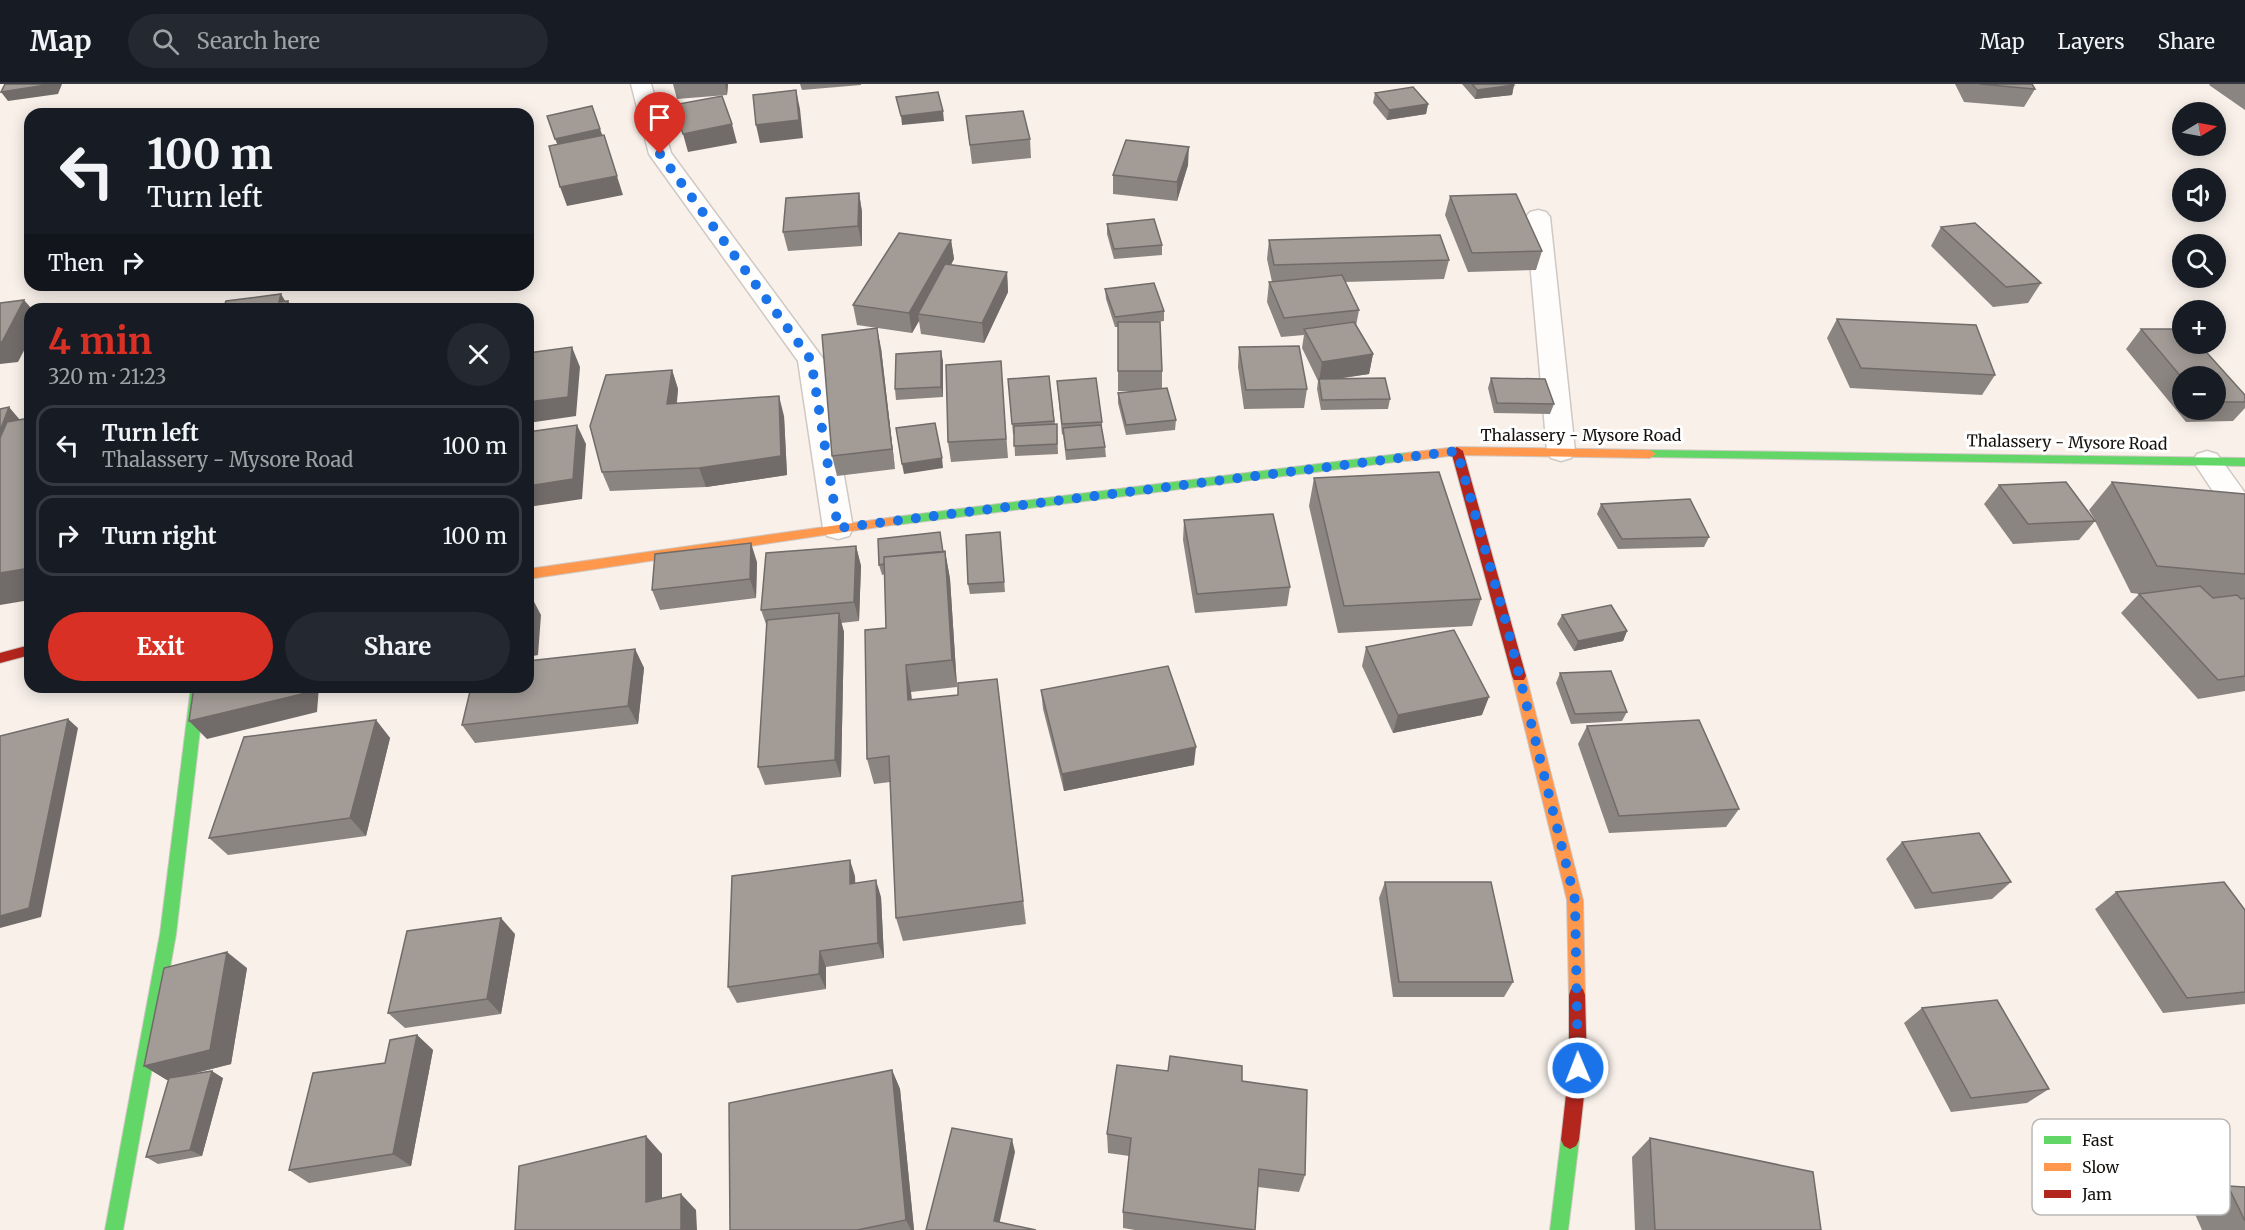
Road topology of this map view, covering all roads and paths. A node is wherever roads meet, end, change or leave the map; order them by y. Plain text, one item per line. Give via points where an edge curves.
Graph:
1 (641, 84) edge
2 (1538, 217) dead end
3 (1457, 451) junction
4 (1561, 451) junction
5 (2207, 461) junction
6 (2245, 462) edge
7 (2245, 516) edge
8 (838, 528) junction
9 (534, 573) edge
10 (24, 652) edge
11 (0, 658) edge
12 (197, 693) edge
13 (114, 1230) edge
14 (1559, 1230) edge

1 - 8 street via 660,154 811,360
2 - 4 street
3 - 4 main road, Thalassery - Mysore Road
3 - 8 main road, Thalassery - Mysore Road
3 - 14 main road via 1507,626 1575,900 1578,1068
4 - 5 main road, Thalassery - Mysore Road
5 - 6 main road, Thalassery - Mysore Road
5 - 7 street
8 - 9 main road, Thalassery - Mysore Road
10 - 11 main road
12 - 13 main road via 168,934

